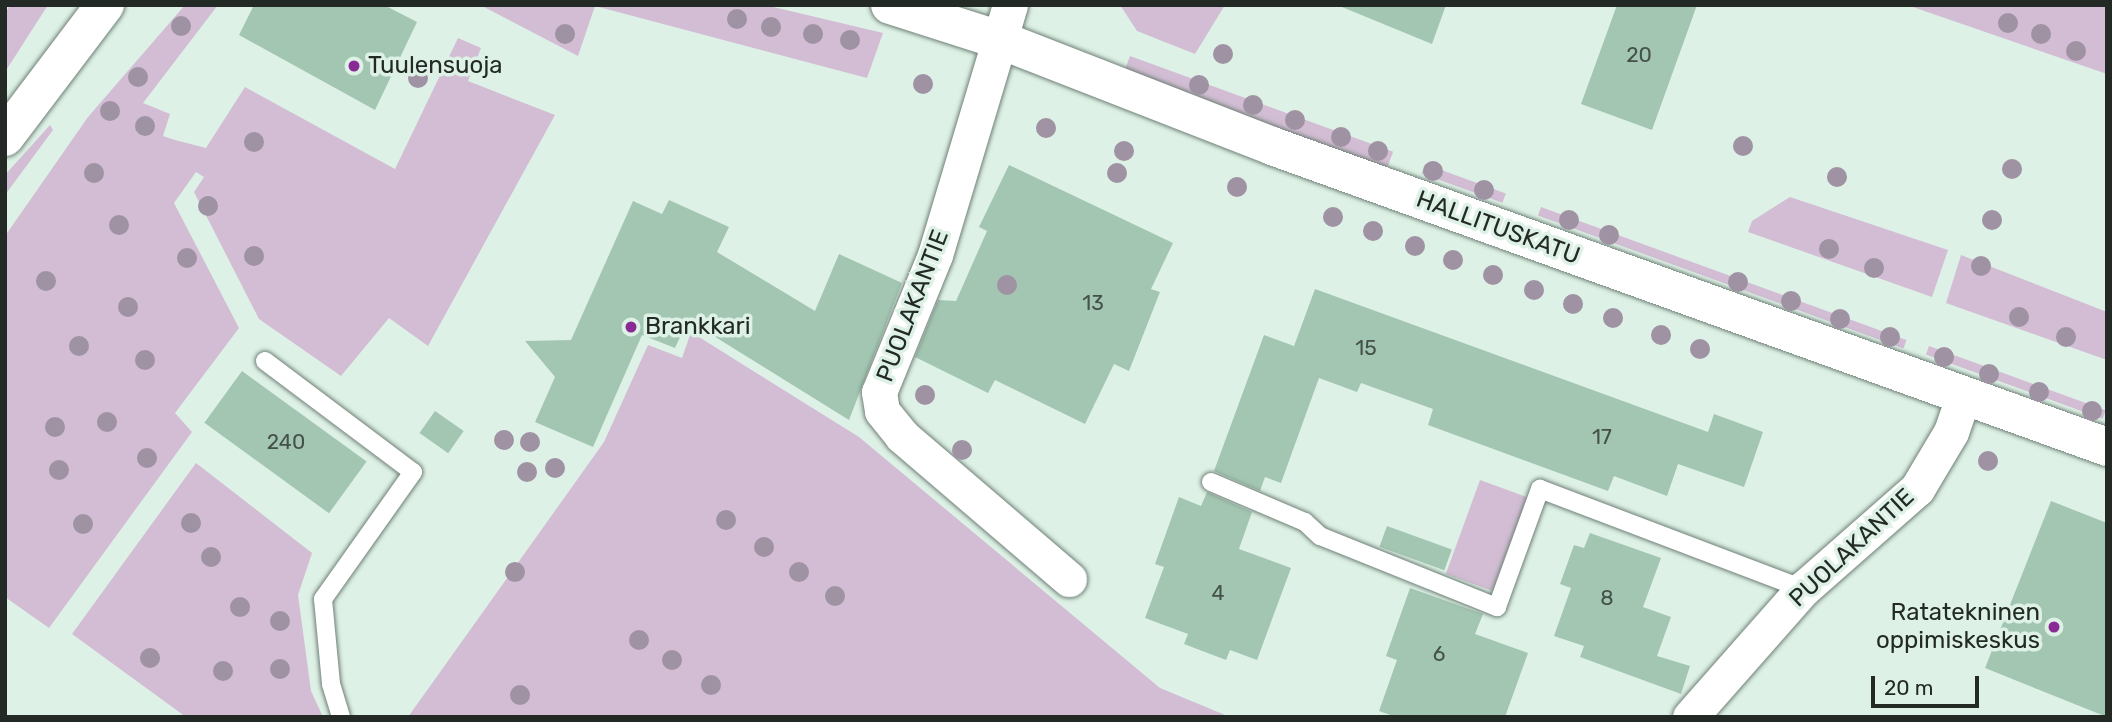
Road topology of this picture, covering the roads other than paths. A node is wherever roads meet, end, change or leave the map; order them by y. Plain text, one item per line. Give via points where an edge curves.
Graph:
1 (71, 5) edge
2 (105, 5) edge
3 (890, 5) edge
4 (1007, 23) edge
5 (5, 118) edge
6 (5, 137) edge
7 (265, 361) dead end
8 (1963, 397) junction
9 (2107, 447) edge
10 (1211, 482) dead end
11 (1069, 579) dead end
12 (1803, 589) junction
13 (341, 717) edge
14 (1690, 717) edge

1 - 5 street
2 - 6 street
3 - 4 street, HALLITUSKATU
4 - 8 street, HALLITUSKATU
4 - 11 street, PUOLAKANTIE via 935,255 879,392 882,411 902,436
7 - 13 lane via 412,472 323,599 331,684
8 - 9 street, HALLITUSKATU
8 - 12 street, PUOLAKANTIE via 1917,489
10 - 12 lane via 1305,522 1320,536 1497,607 1540,489
12 - 14 street, PUOLAKANTIE

